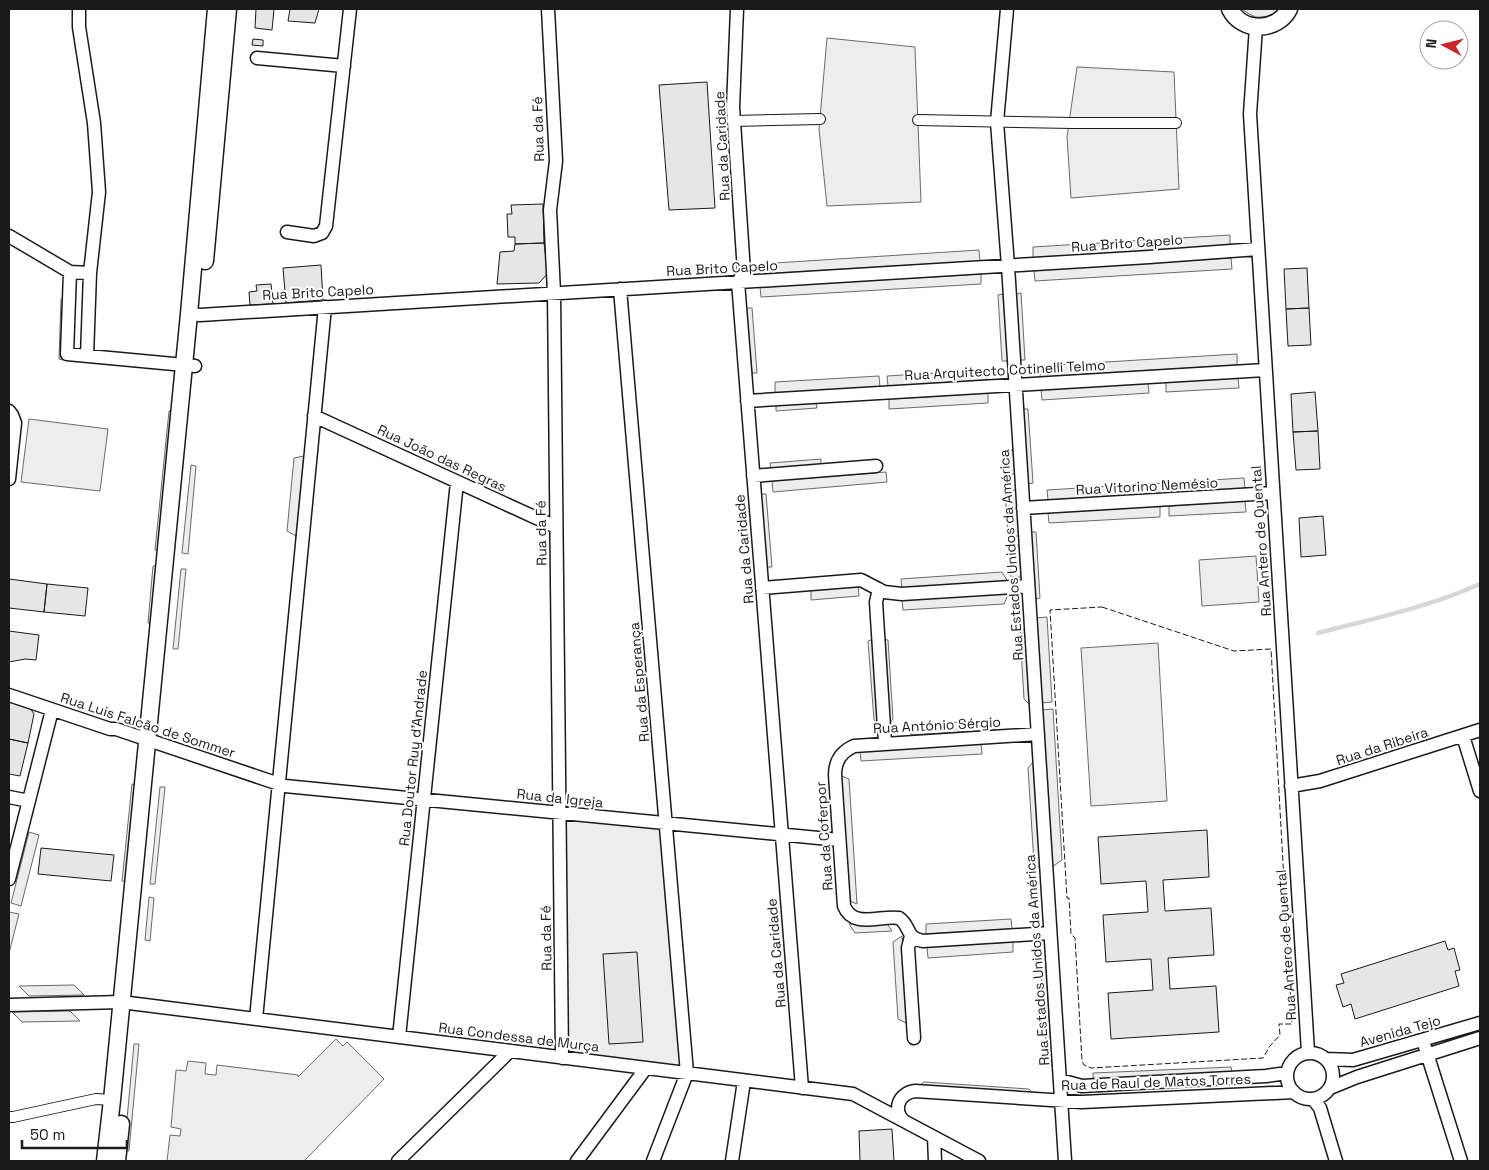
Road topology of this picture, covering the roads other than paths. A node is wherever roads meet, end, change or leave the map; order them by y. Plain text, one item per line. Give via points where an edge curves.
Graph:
1 (79, 9) edge
2 (216, 9) edge
3 (228, 9) edge
4 (350, 9) edge
5 (548, 9) edge
6 (737, 9) edge
7 (1007, 9) edge
8 (1230, 9) edge
9 (1289, 9) edge
10 (1256, 27) junction
11 (257, 58) dead end
12 (344, 66) junction
13 (820, 119) dead end
14 (918, 120) dead end
15 (734, 121) junction
16 (997, 122) junction
17 (1176, 123) dead end
18 (287, 232) dead end
19 (9, 236) edge
20 (1258, 249) junction
21 (1008, 266) junction
22 (70, 272) junction
23 (90, 272) junction
24 (738, 282) junction
25 (620, 289) junction
26 (554, 293) junction
27 (325, 307) junction
28 (195, 314) junction
29 (87, 356) junction
30 (190, 366) junction
31 (1265, 370) junction
32 (1016, 385) junction
33 (748, 401) junction
34 (9, 411) edge
35 (314, 416) junction
36 (876, 466) dead end
37 (753, 476) junction
38 (9, 479) edge
39 (457, 482) junction
40 (1273, 493) junction
41 (1023, 508) junction
42 (556, 528) junction
43 (1028, 586) junction
44 (762, 588) junction
45 (879, 590) junction
46 (9, 695) edge
47 (52, 710) junction
48 (1480, 730) edge
49 (1038, 734) junction
50 (1463, 736) junction
51 (153, 741) junction
52 (885, 743) junction
53 (842, 754) joint
54 (279, 784) junction
55 (1291, 786) junction
56 (1480, 791) edge
57 (9, 796) edge
58 (424, 799) junction
59 (29, 802) junction
60 (559, 813) junction
61 (666, 823) junction
62 (782, 834) junction
63 (839, 840) junction
64 (9, 879) edge
65 (1050, 933) junction
66 (911, 936) junction
67 (127, 1002) junction
68 (9, 1005) edge
69 (256, 1019) junction
70 (1480, 1023) edge
71 (399, 1037) junction
72 (914, 1038) dead end
73 (1480, 1038) edge
74 (1423, 1040) junction
75 (510, 1051) junction
76 (1308, 1052) junction
77 (1428, 1055) junction
78 (562, 1058) junction
79 (1326, 1059) junction
80 (646, 1068) junction
81 (687, 1072) junction
82 (1287, 1073) junction
83 (1060, 1080) junction
84 (744, 1081) junction
85 (802, 1088) junction
86 (1330, 1088) junction
87 (1294, 1092) junction
88 (1313, 1099) junction
89 (112, 1100) junction
90 (1061, 1101) junction
91 (9, 1116) edge
92 (906, 1122) junction
93 (934, 1137) junction
94 (104, 1161) edge
95 (117, 1161) edge
96 (398, 1161) edge
97 (577, 1161) edge
98 (653, 1161) edge
99 (732, 1161) edge
100 (935, 1161) edge
101 (980, 1161) edge
102 (1065, 1161) edge
103 (1336, 1161) edge
104 (1461, 1161) edge

1 - 23 street via 94,123 99,192
2 - 28 street
3 - 28 street
4 - 12 street
5 - 26 street, Rua da Fé via 556,161 550,210
6 - 15 street, Rua da Caridade
7 - 16 street, Rua Estados Unidos da América
8 - 10 street via 1238,20
9 - 10 street via 1278,22
10 - 20 street, Rua Antero de Quental via 1250,114
11 - 12 street
12 - 18 street via 326,226 322,233 314,236
13 - 15 street
14 - 16 street
15 - 24 street, Rua da Caridade via 744,272
16 - 17 street
16 - 21 street, Rua Estados Unidos da América
19 - 22 street
20 - 21 street, Rua Brito Capelo
20 - 31 street, Rua Antero de Quental
21 - 24 street, Rua Brito Capelo
21 - 32 street, Rua Estados Unidos da América
22 - 23 street
22 - 29 street via 67,354
23 - 29 street
24 - 25 street, Rua Brito Capelo
24 - 33 street, Rua da Caridade
25 - 26 street, Rua Brito Capelo
25 - 61 street, Rua da Esperança
26 - 27 street, Rua Brito Capelo
26 - 42 street, Rua da Fé
27 - 28 street, Rua Brito Capelo
27 - 35 street
28 - 30 street
29 - 30 street
30 - 51 street
31 - 32 street, Rua Arquitecto Cotinelli Telmo
31 - 40 street, Rua Antero de Quental
32 - 33 street, Rua Arquitecto Cotinelli Telmo
32 - 41 street, Rua Estados Unidos da América
33 - 37 street, Rua da Caridade
34 - 38 street via 15,423
35 - 39 street, Rua João das Regras
35 - 54 street
36 - 37 street
37 - 44 street, Rua da Caridade
39 - 42 street, Rua João das Regras
39 - 58 street, Rua Doutor Ruy d'Andrade
40 - 41 street, Rua Vitorino Nemésio
40 - 55 street, Rua Antero de Quental
41 - 43 street, Rua Estados Unidos da América
42 - 60 street, Rua da Fé
43 - 45 street via 902,594
43 - 49 street, Rua Estados Unidos da América
44 - 45 street via 858,580
44 - 62 street, Rua da Caridade
45 - 52 street via 876,602
46 - 47 street, Rua Luis Falcão de Sommer
47 - 51 street, Rua Luis Falcão de Sommer
47 - 59 street
48 - 50 street, Rua da Ribeira
49 - 52 street, Rua António Sérgio
49 - 65 street, Rua Estados Unidos da América
50 - 55 street, Rua da Ribeira via 1320,781
50 - 56 street
51 - 54 street, Rua Luis Falcão de Sommer
51 - 67 street
52 - 53 street, Rua António Sérgio via 854,746
53 - 63 street, Rua da Coferpor via 835,775
54 - 58 street, Rua da Igreja
54 - 69 street
55 - 76 street, Rua Antero de Quental
57 - 59 street
58 - 60 street, Rua da Igreja
58 - 71 street, Rua Doutor Ruy d'Andrade
59 - 64 street
60 - 61 street, Rua da Igreja
60 - 78 street, Rua da Fé
61 - 62 street, Rua da Igreja
61 - 81 street, Rua da Esperança
62 - 63 street, Rua da Igreja
62 - 85 street, Rua da Caridade
63 - 66 street, Rua da Coferpor via 844,906 849,916 859,920 899,918
65 - 66 street via 923,941
65 - 83 street, Rua Estados Unidos da América
66 - 72 street via 908,948
67 - 68 street, Rua Condessa de Murça
67 - 69 street, Rua Condessa de Murça
67 - 89 street
67 - 95 street
69 - 71 street, Rua Condessa de Murça
70 - 74 street, Avenida Tejo
71 - 75 street, Rua Condessa de Murça
73 - 77 street
74 - 77 street
74 - 79 street, Avenida Tejo via 1353,1060
75 - 78 street, Rua Condessa de Murça
75 - 96 street
76 - 79 street
76 - 82 street via 1290,1063
77 - 86 street
77 - 104 street
78 - 80 street, Rua Condessa de Murça
79 - 86 street via 1332,1068
80 - 81 street, Rua Condessa de Murça
80 - 97 street
81 - 84 street, Rua Condessa de Murça
81 - 98 street
82 - 83 street, Rua de Raul de Matos Torres via 1082,1086
82 - 87 street via 1288,1083
83 - 90 street, Rua Estados Unidos da América
84 - 85 street, Rua Condessa de Murça
84 - 99 street
85 - 92 street, Rua Condessa de Murça via 854,1094
86 - 88 street
87 - 88 street via 1302,1098
87 - 90 street, Rua de Raul de Matos Torres
88 - 103 street via 1320,1108
89 - 91 street via 96,1099
89 - 94 street
90 - 92 street, Rua de Raul de Matos Torres via 910,1091 898,1103 898,1113
90 - 102 street, Rua Estados Unidos da América
92 - 93 street, Rua Condessa de Murça
93 - 100 street
93 - 101 street, Rua Condessa de Murça

